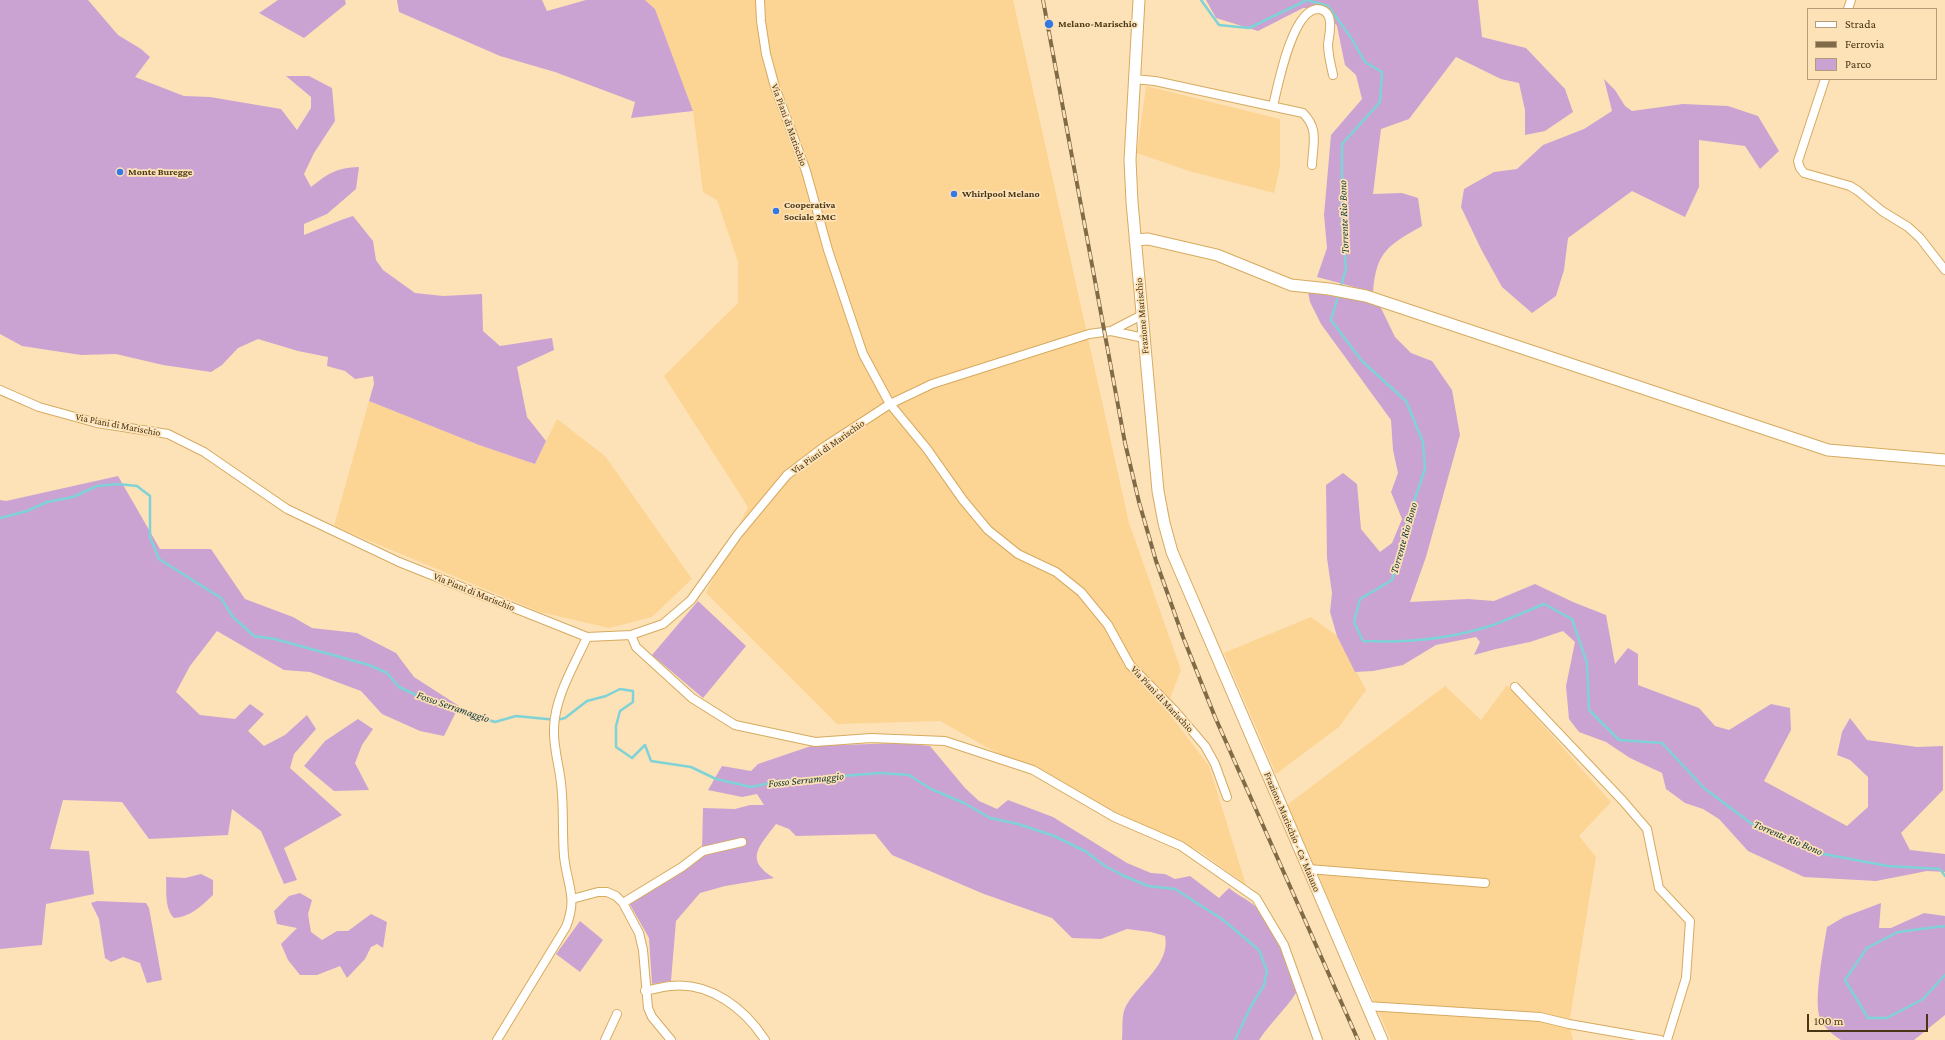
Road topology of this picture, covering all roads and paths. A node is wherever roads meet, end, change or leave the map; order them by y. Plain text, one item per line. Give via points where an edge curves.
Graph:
1 (760, 0) edge
2 (1139, 0) edge
3 (1334, 75) dead end
4 (1134, 79) junction
5 (1825, 80) edge
6 (1273, 106) junction
7 (1312, 165) dead end
8 (1135, 240) junction
9 (1945, 270) edge
10 (1142, 315) junction
11 (1111, 331) junction
12 (1144, 338) junction
13 (0, 390) edge
14 (890, 404) junction
15 (1945, 460) edge
16 (1202, 623) joint
17 (631, 635) junction
18 (587, 637) junction
19 (1515, 687) dead end
20 (1227, 797) dead end
21 (742, 842) dead end
22 (1308, 869) junction
23 (1485, 883) dead end
24 (572, 899) junction
25 (623, 903) junction
26 (646, 991) junction
27 (1367, 1006) junction
28 (617, 1014) dead end
29 (497, 1040) edge
30 (605, 1040) edge
31 (671, 1040) edge
32 (765, 1040) edge
33 (1318, 1040) edge
34 (1382, 1040) edge
35 (1660, 1040) edge
36 (1668, 1040) edge

1 - 14 street, Via Piani di Marischio via 766,54 775,87 806,171 828,250 863,354
2 - 4 main road, Frazione Marischio
3 - 6 street via 1328,46 1329,18 1326,12 1315,9 1303,19 1286,52
4 - 6 street via 1155,81
4 - 8 main road, Frazione Marischio via 1130,160
5 - 9 street via 1798,161 1800,168 1804,173 1850,186 1858,191 1882,211 1908,227
6 - 7 street via 1303,113 1311,121 1314,129
8 - 10 main road, Frazione Marischio
8 - 15 main road via 1148,239 1216,256 1291,285 1356,294 1828,450
10 - 11 street
10 - 12 main road, Frazione Marischio
11 - 12 street
11 - 14 street, Via Piani di Marischio via 1090,334 932,384
12 - 16 main road, Frazione Marischio via 1158,491 1164,523 1172,552
13 - 18 street, Via Piani di Marischio via 39,407 83,419 168,434 204,452 288,509 399,562
14 - 17 street, Via Piani di Marischio via 824,447 787,476 738,534 691,600 663,624
14 - 20 street, Via Piani di Marischio via 988,530 1018,554 1056,572 1081,592 1108,625 1130,665 1205,746 1215,764
16 - 22 main road, Frazione Marischio - Ca' Maiano
17 - 18 street, Via Piani di Marischio
17 - 33 street via 636,647 692,698 735,725 815,742 870,738 945,741 1033,770 1114,816 1181,846 1256,898 1284,944
18 - 24 street via 563,691 554,729 554,745 563,796 564,857
19 - 36 street via 1647,829 1658,888 1690,921 1686,978
21 - 25 street via 703,851
22 - 23 street
22 - 27 main road, Frazione Marischio - Ca' Maiano
24 - 25 street via 607,892
24 - 29 street via 572,913 566,927
25 - 26 street via 639,933
26 - 31 street via 652,1017
26 - 32 street via 671,986 691,986 709,991 743,1011
27 - 34 main road, Frazione Marischio - Ca' Maiano
27 - 35 street via 1540,1017
28 - 30 street

